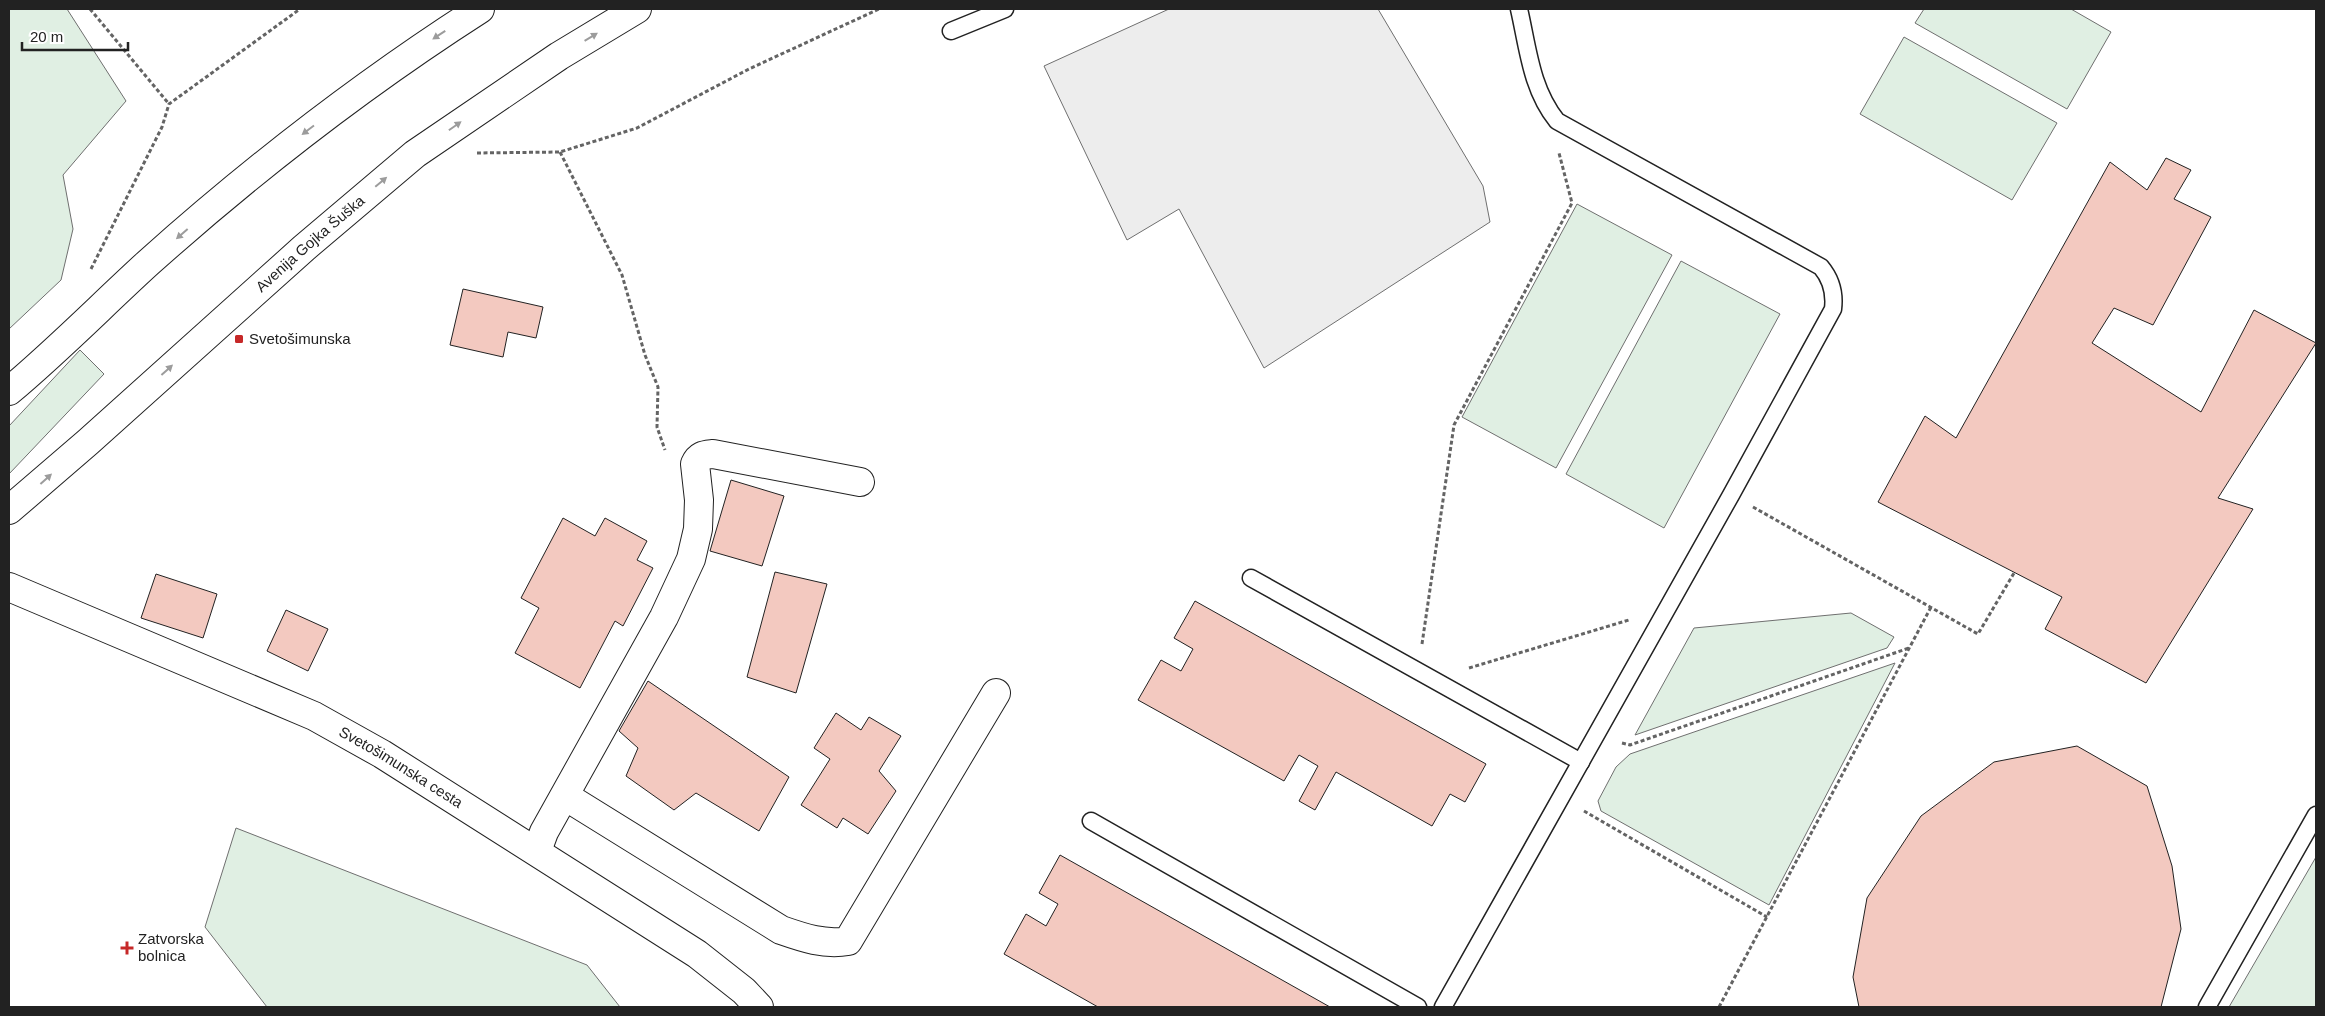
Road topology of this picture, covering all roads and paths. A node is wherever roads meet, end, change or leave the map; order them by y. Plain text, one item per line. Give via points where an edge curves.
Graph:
1 (90, 9) edge
2 (300, 9) edge
3 (480, 9) edge
4 (637, 9) edge
5 (879, 9) edge
6 (1005, 9) edge
7 (1520, 9) edge
8 (952, 31) dead end
9 (169, 104) junction
10 (1549, 111) junction
11 (560, 152) junction
12 (473, 153) dead end
13 (91, 271) dead end
14 (34, 370) junction
15 (9, 391) edge
16 (9, 401) edge
17 (667, 455) dead end
18 (860, 482) dead end
19 (1753, 507) dead end
20 (9, 510) edge
21 (2014, 573) dead end
22 (1251, 578) dead end
23 (9, 587) edge
24 (1931, 607) junction
25 (1632, 620) dead end
26 (1910, 648) junction
27 (1425, 675) junction
28 (996, 692) dead end
29 (1619, 742) dead end
30 (1581, 762) junction
31 (565, 796) junction
32 (1582, 809) dead end
33 (2316, 815) edge
34 (1091, 821) dead end
35 (537, 851) junction
36 (1767, 916) junction
37 (760, 1007) edge
38 (1418, 1007) edge
39 (1444, 1007) edge
40 (1719, 1007) edge
41 (2207, 1007) edge

1 - 9 path
2 - 9 path
3 -> 14 street via 413,52 281,152 148,264
20 -> 4 street, Avenija Gojka Šuška via 304,248 415,154 559,56
5 - 11 path via 749,69 637,128
6 - 8 lane
7 - 10 lane via 1536,86
9 - 13 path via 162,127
10 - 27 path via 1572,203 1454,425
10 - 30 lane via 1569,129 1821,267 1831,285 1834,301 1731,495
11 - 12 path
11 - 17 path via 622,274 645,355 658,386 657,427
14 - 15 street
14 - 16 street
18 - 31 street via 713,454 702,455 698,459 695,464 698,529 690,559 664,617
19 - 24 path
21 - 24 path via 1978,634
22 - 27 lane
23 - 35 street, Svetošimunska cesta via 314,716 382,754
24 - 26 path
25 - 27 path
26 - 29 path via 1630,745
26 - 36 path
27 - 30 lane
28 - 31 street via 848,941 832,943 781,930
30 - 39 lane
31 - 35 street
32 - 36 path
33 - 41 lane
34 - 38 lane
35 - 37 street, Svetošimunska cesta via 697,954
36 - 40 path

